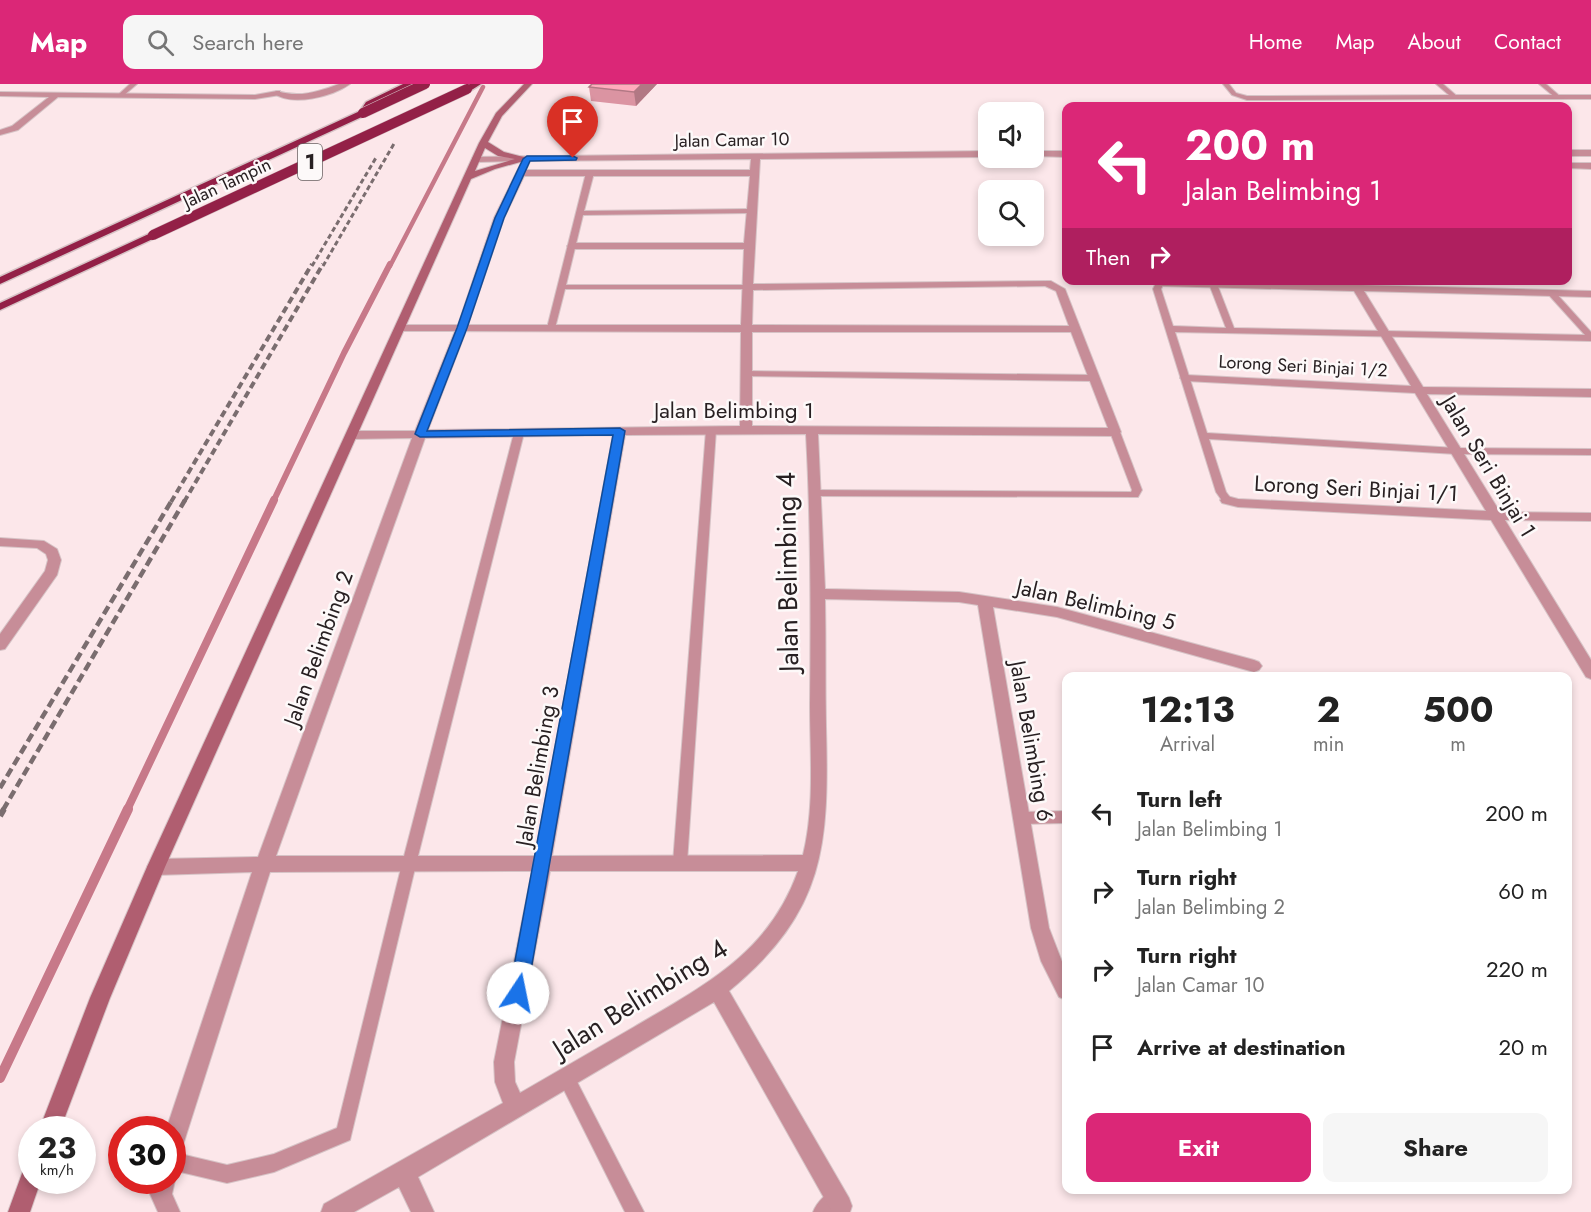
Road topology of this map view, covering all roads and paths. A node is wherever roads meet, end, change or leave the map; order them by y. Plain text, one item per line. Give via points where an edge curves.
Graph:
1 (12, 84) edge
2 (134, 84) edge
3 (332, 84) edge
4 (346, 84) edge
5 (410, 84) edge
6 (425, 84) edge
7 (477, 84) edge
8 (528, 84) edge
9 (1226, 84) edge
10 (1438, 84) edge
11 (1542, 84) edge
12 (278, 88) edge
13 (1498, 91) dead end
14 (0, 94) edge
15 (56, 95) junction
16 (121, 95) junction
17 (1455, 97) junction
18 (1507, 98) junction
19 (1558, 98) junction
20 (1591, 98) edge
21 (363, 113) junction
22 (0, 133) edge
23 (483, 143) junction
24 (1572, 153) edge
25 (1591, 153) edge
26 (978, 154) edge
27 (1044, 154) edge
28 (1062, 154) edge
29 (756, 156) junction
30 (476, 159) junction
31 (524, 166) junction
32 (1572, 166) edge
33 (1580, 166) junction
34 (1591, 166) edge
35 (590, 173) junction
36 (754, 173) junction
37 (1591, 176) edge
38 (468, 177) junction
39 (750, 211) junction
40 (580, 213) junction
41 (572, 246) junction
42 (748, 246) junction
43 (0, 281) edge
44 (1158, 285) edge
45 (1213, 285) edge
46 (1355, 285) edge
47 (1376, 285) edge
48 (562, 287) junction
49 (747, 287) junction
50 (1551, 293) junction
51 (1591, 294) edge
52 (0, 307) edge
53 (401, 328) junction
54 (462, 328) junction
55 (551, 328) junction
56 (745, 329) junction
57 (1075, 329) junction
58 (1170, 329) junction
59 (1231, 330) junction
60 (1385, 335) junction
61 (1591, 338) edge
62 (746, 374) junction
63 (1094, 378) junction
64 (1186, 378) junction
65 (1418, 390) junction
66 (1591, 393) edge
67 (711, 430) junction
68 (746, 430) junction
69 (812, 430) junction
70 (620, 431) junction
71 (1116, 432) junction
72 (519, 433) junction
73 (420, 434) junction
74 (352, 435) junction
75 (1205, 436) junction
76 (1456, 451) junction
77 (1591, 452) edge
78 (816, 493) junction
79 (1227, 500) joint
80 (1496, 516) junction
81 (1591, 517) edge
82 (0, 542) edge
83 (818, 594) junction
84 (985, 601) junction
85 (0, 645) edge
86 (1254, 666) dead end
87 (1591, 673) edge
88 (1062, 817) edge
89 (1022, 818) junction
90 (680, 863) junction
91 (810, 863) junction
92 (264, 864) junction
93 (409, 864) junction
94 (542, 864) junction
95 (156, 867) junction
96 (1062, 983) edge
97 (717, 988) junction
98 (566, 1078) junction
99 (515, 1107) junction
100 (54, 1116) edge
101 (181, 1116) edge
102 (186, 1164) edge
103 (404, 1173) junction
104 (26, 1194) edge
105 (161, 1194) edge
106 (834, 1205) edge
107 (19, 1212) edge
108 (169, 1212) edge
109 (332, 1212) edge
110 (423, 1212) edge
111 (634, 1212) edge

1 - 14 street
2 - 16 lane
3 - 12 street via 315,89
4 - 12 street via 297,96 283,96
5 - 21 highway via 369,104
6 - 21 highway, Jalan Tampin / 1, bridge
7 - 52 highway, Jalan Tampin / 1, bridge
8 - 23 main road via 499,115
9 - 17 lane via 1234,94 1247,98
10 - 17 lane
11 - 19 lane
12 - 16 street via 255,97
13 - 18 street
14 - 15 street
15 - 16 street
15 - 22 street via 15,128
17 - 18 street
18 - 19 street
19 - 20 street
21 - 43 highway, Jalan Tampin / 1
23 - 30 main road
23 - 31 main road
24 - 25 street
26 - 29 street, Jalan Camar 10
27 - 28 street
29 - 31 street, Jalan Camar 10
29 - 36 street
30 - 31 street, Jalan Camar 10
30 - 38 main road
31 - 35 street
31 - 38 main road via 492,167
31 - 54 street, Jalan Belimbing 2 via 499,218
32 - 33 street
33 - 34 street
33 - 37 street
35 - 36 street
35 - 40 lane
36 - 39 street
38 - 53 main road
39 - 40 lane
39 - 42 street
40 - 41 lane
41 - 42 street
41 - 48 lane
42 - 49 street
44 - 58 lane
45 - 59 lane
46 - 60 street, Jalan Seri Binjai 1
47 - 50 street
48 - 49 lane
48 - 55 lane
49 - 56 street
49 - 57 street via 1047,283 1060,289
50 - 51 street
50 - 61 lane
53 - 54 street
53 - 74 main road
54 - 55 street
54 - 73 street, Jalan Belimbing 2
55 - 56 street
56 - 57 street
56 - 62 street
57 - 63 street
58 - 59 lane
58 - 64 lane
59 - 60 lane
60 - 61 lane
60 - 65 street, Jalan Seri Binjai 1
62 - 63 lane
62 - 68 street
63 - 71 street
64 - 65 street, Lorong Seri Binjai 1/2
64 - 75 lane
65 - 66 street, Lorong Seri Binjai 1/2
65 - 76 street, Jalan Seri Binjai 1
67 - 68 street, Jalan Belimbing 1
67 - 70 street, Jalan Belimbing 1
67 - 90 lane
68 - 69 street, Jalan Belimbing 1
69 - 71 street, Jalan Belimbing 1
69 - 78 street, Jalan Belimbing 4
70 - 72 street, Jalan Belimbing 1
70 - 94 street, Jalan Belimbing 3
71 - 78 lane via 1137,490 1134,495
72 - 73 street, Jalan Belimbing 1
72 - 93 lane
73 - 74 street, Jalan Belimbing 1
73 - 92 street, Jalan Belimbing 2
74 - 95 main road
75 - 76 lane
75 - 79 lane via 1221,492
76 - 77 lane
76 - 80 street, Jalan Seri Binjai 1
78 - 83 street, Jalan Belimbing 4
79 - 80 street, Lorong Seri Binjai 1/1
80 - 81 street, Lorong Seri Binjai 1/1
80 - 87 street, Jalan Seri Binjai 1
82 - 85 street via 47,545 57,560
83 - 84 street, Jalan Belimbing 5
83 - 91 street, Jalan Belimbing 4 via 819,821
84 - 86 street, Jalan Belimbing 5 via 1057,612
84 - 89 street, Jalan Belimbing 6
88 - 89 lane
89 - 96 street, Jalan Belimbing 6 via 1040,928
90 - 91 street
90 - 94 street
91 - 97 street, Jalan Belimbing 4 via 793,904 768,944
92 - 93 street
92 - 95 street
92 - 101 street, Jalan Belimbing 2
93 - 94 street
93 - 102 lane via 344,1134 274,1163 227,1174
94 - 99 street, Jalan Belimbing 3 via 504,1062 505,1082
95 - 100 main road
97 - 98 street, Jalan Belimbing 4
97 - 106 street
98 - 99 street, Jalan Belimbing 4
98 - 111 lane
99 - 103 street, Jalan Belimbing 4
103 - 109 street, Jalan Belimbing 4
103 - 110 street
104 - 107 main road
105 - 108 street

